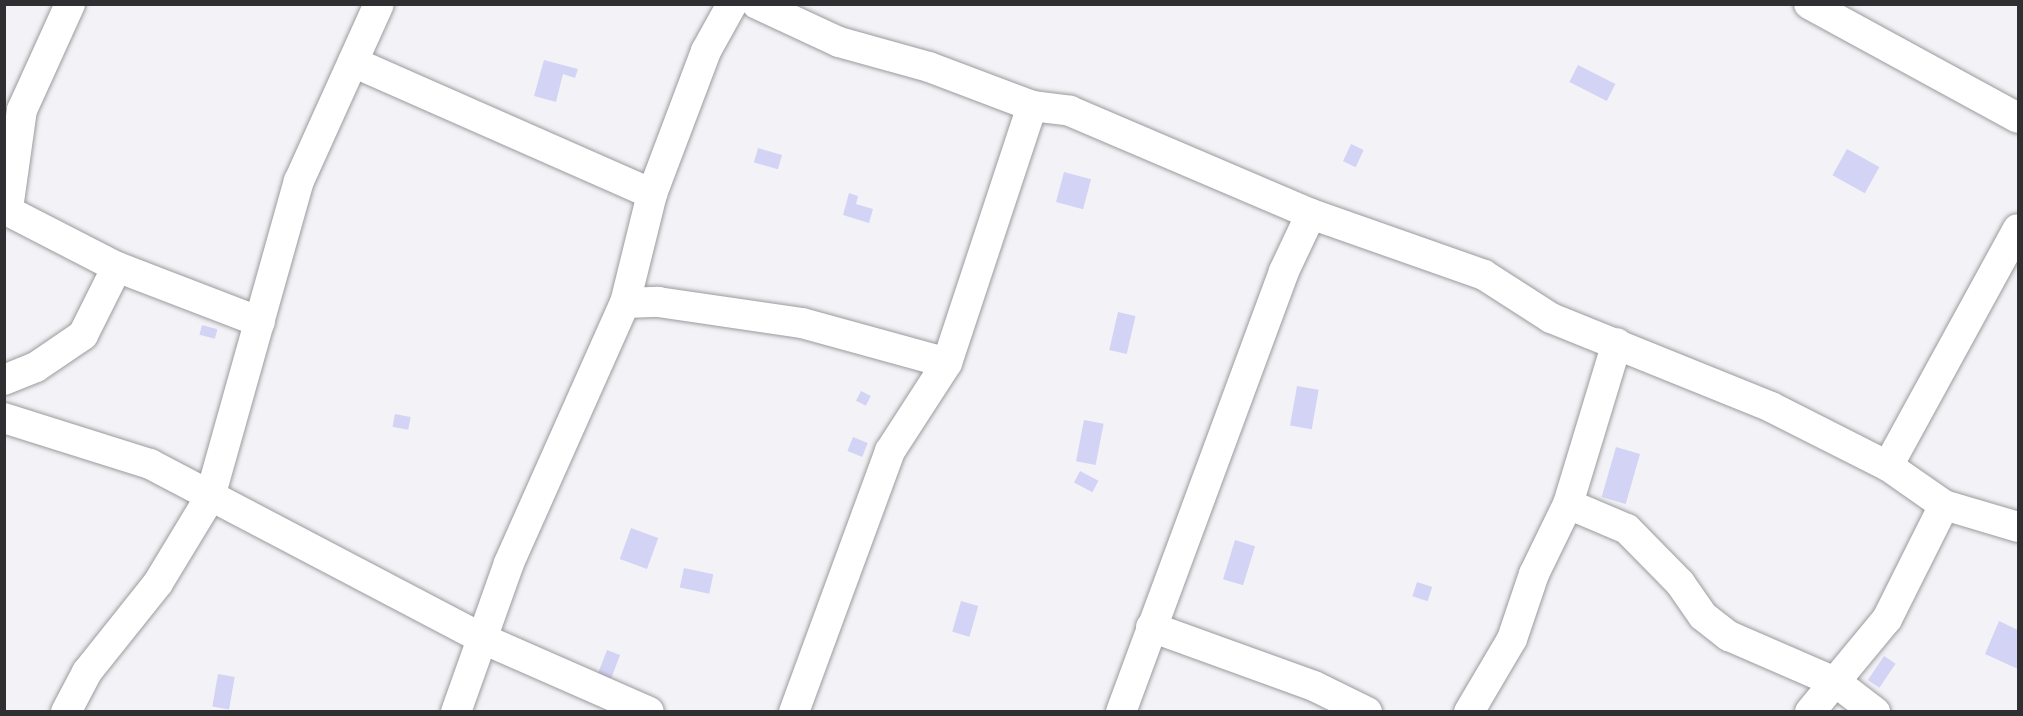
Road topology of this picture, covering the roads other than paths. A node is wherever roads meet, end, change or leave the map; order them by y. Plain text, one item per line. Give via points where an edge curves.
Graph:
1 (70, 4) edge
2 (379, 4) edge
3 (732, 4) edge
4 (757, 4) edge
5 (1809, 4) edge
6 (353, 62) junction
7 (1032, 106) junction
8 (2019, 118) edge
9 (652, 194) junction
10 (6, 209) edge
11 (1311, 214) junction
12 (2019, 228) edge
13 (117, 267) junction
14 (625, 303) junction
15 (260, 322) junction
16 (1617, 343) junction
17 (947, 363) junction
18 (4, 380) edge
19 (4, 418) edge
20 (1888, 466) junction
21 (210, 497) junction
22 (1568, 504) junction
23 (1944, 506) junction
24 (2019, 527) edge
25 (1152, 627) junction
26 (483, 639) junction
27 (1837, 683) junction
28 (66, 711) edge
29 (456, 711) edge
30 (649, 711) edge
31 (794, 711) edge
32 (1121, 711) edge
33 (1367, 711) edge
34 (1469, 711) edge
35 (1810, 711) edge
36 (1875, 711) edge

1 - 10 street via 22,111
2 - 6 street
3 - 9 street via 706,51
4 - 7 street via 839,42 929,67
5 - 8 street
6 - 9 street
6 - 15 street via 299,181
7 - 11 street via 1070,111
7 - 17 street
9 - 14 street
10 - 13 street
11 - 16 street via 1484,275 1551,318
11 - 25 street
12 - 20 street
13 - 15 street
13 - 18 street via 82,335 36,367
14 - 17 street via 658,302 802,323
14 - 26 street via 509,563
15 - 21 street
16 - 20 street via 1771,407
16 - 22 street
17 - 31 street via 890,451
19 - 21 street via 150,464
20 - 23 street
21 - 26 street
21 - 28 street via 158,583 87,672
22 - 27 street via 1627,529 1680,583 1703,616 1729,636
22 - 34 street via 1534,574 1512,639
23 - 24 street
23 - 27 street via 1887,619
25 - 32 street
25 - 33 street via 1314,686
26 - 29 street
26 - 30 street
27 - 35 street
27 - 36 street

